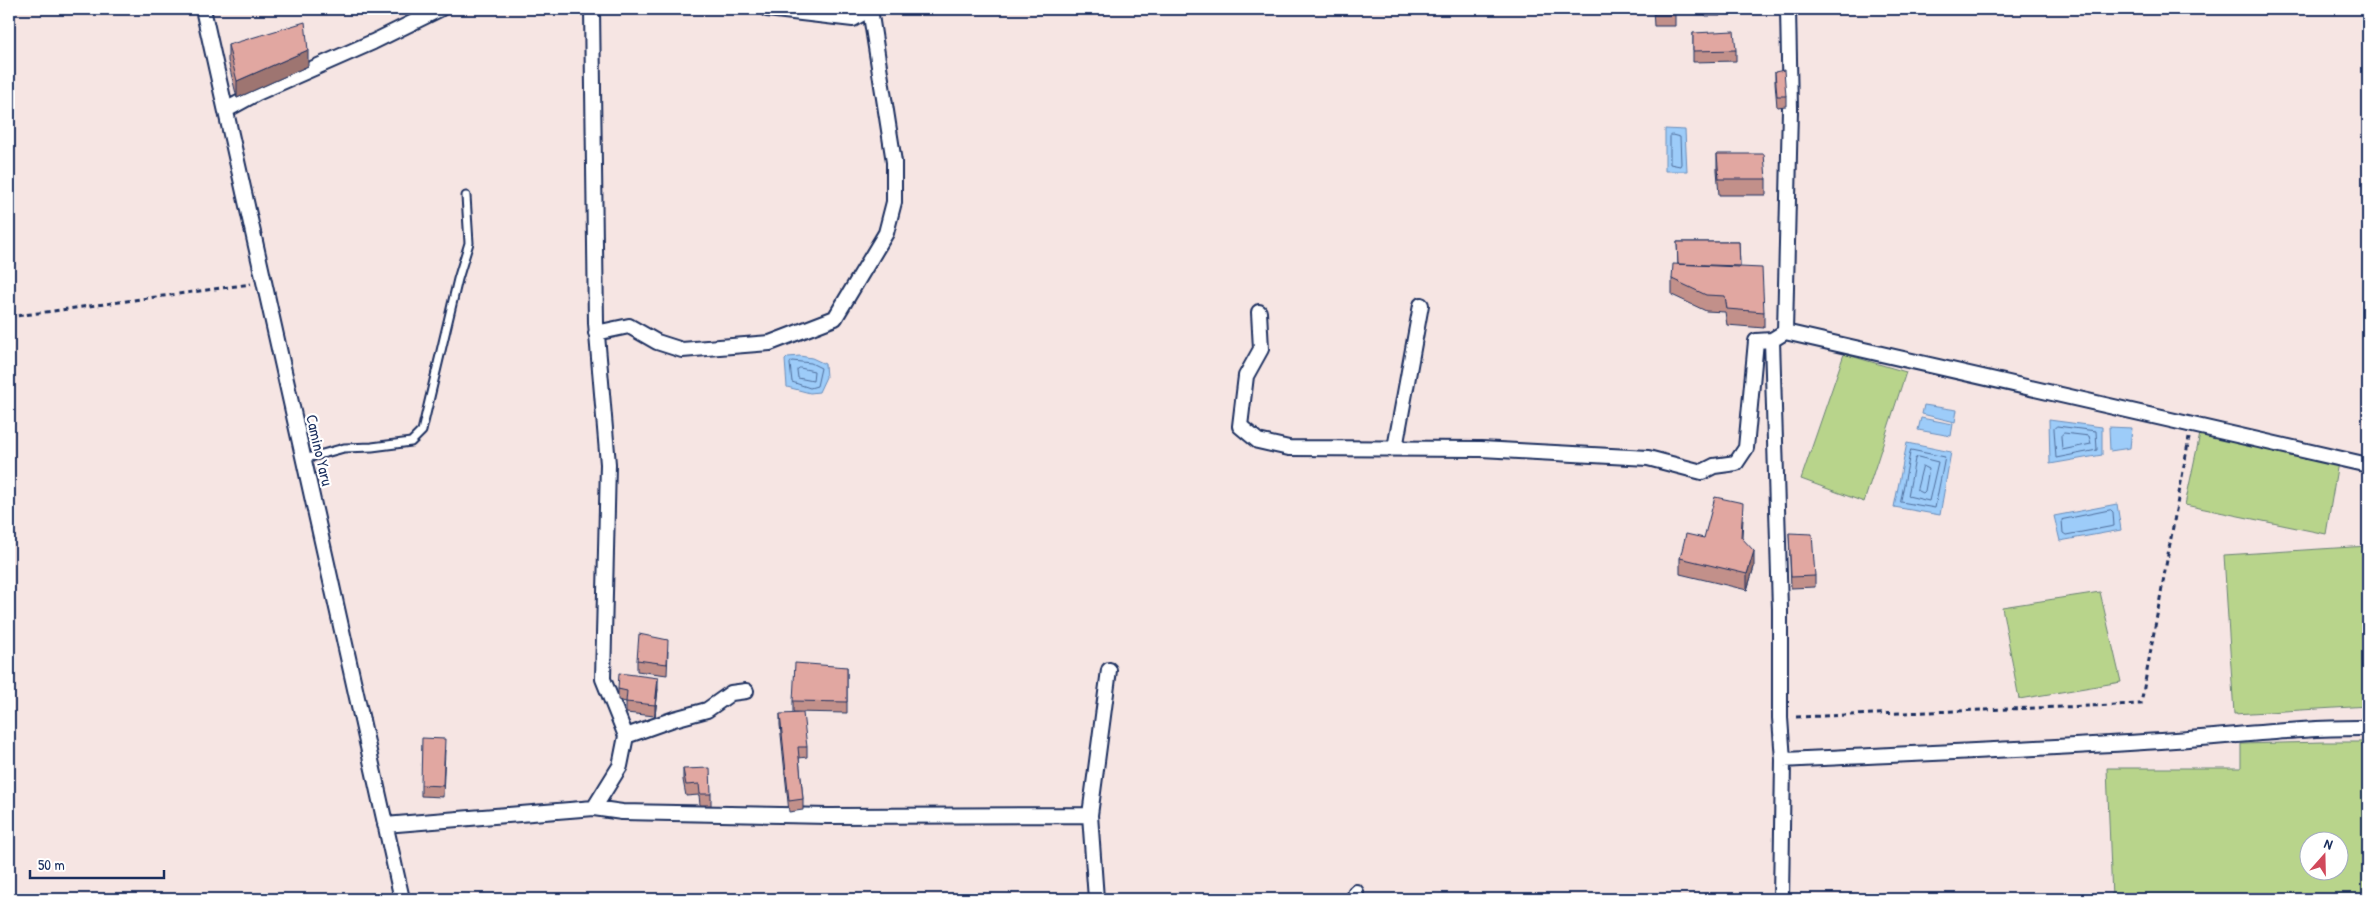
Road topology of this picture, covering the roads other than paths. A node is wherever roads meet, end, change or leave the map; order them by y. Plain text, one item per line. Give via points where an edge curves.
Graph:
1 (203, 9) edge
2 (440, 9) edge
3 (592, 9) edge
4 (767, 9) edge
5 (870, 9) edge
6 (1788, 9) edge
7 (226, 110) junction
8 (466, 196) dead end
9 (1421, 305) dead end
10 (1259, 312) dead end
11 (1785, 332) junction
12 (596, 333) junction
13 (1772, 340) junction
14 (1395, 448) junction
15 (304, 459) junction
16 (2368, 465) edge
17 (1109, 670) dead end
18 (746, 690) dead end
19 (2368, 728) edge
20 (626, 736) junction
21 (1784, 760) junction
22 (594, 808) junction
23 (1090, 815) junction
24 (385, 825) junction
25 (402, 899) edge
26 (1096, 899) edge
27 (1781, 899) edge

1 - 7 street, Camino Yaru
2 - 7 street
3 - 12 street
4 - 5 street via 853,19
5 - 12 street via 894,162 894,202 886,233 835,318 770,343 682,350 657,342 628,326
6 - 11 street via 1790,109
7 - 15 street, Camino Yaru
8 - 15 lane via 469,243 422,431 411,442 344,448
9 - 14 street
10 - 14 street via 1261,349 1246,376 1240,426 1258,442 1289,448
11 - 13 street
11 - 16 street
12 - 20 street via 608,464 603,679
13 - 14 street via 1756,341 1746,448 1736,464 1714,466 1702,472 1648,458
13 - 21 street via 1780,718
15 - 24 street, Camino Yaru
17 - 23 street
18 - 20 street via 731,693 707,710
19 - 21 street
20 - 22 street via 620,766
21 - 27 street
22 - 23 street via 622,812 818,816
22 - 24 street
23 - 26 street
24 - 25 street, Camino Yaru

